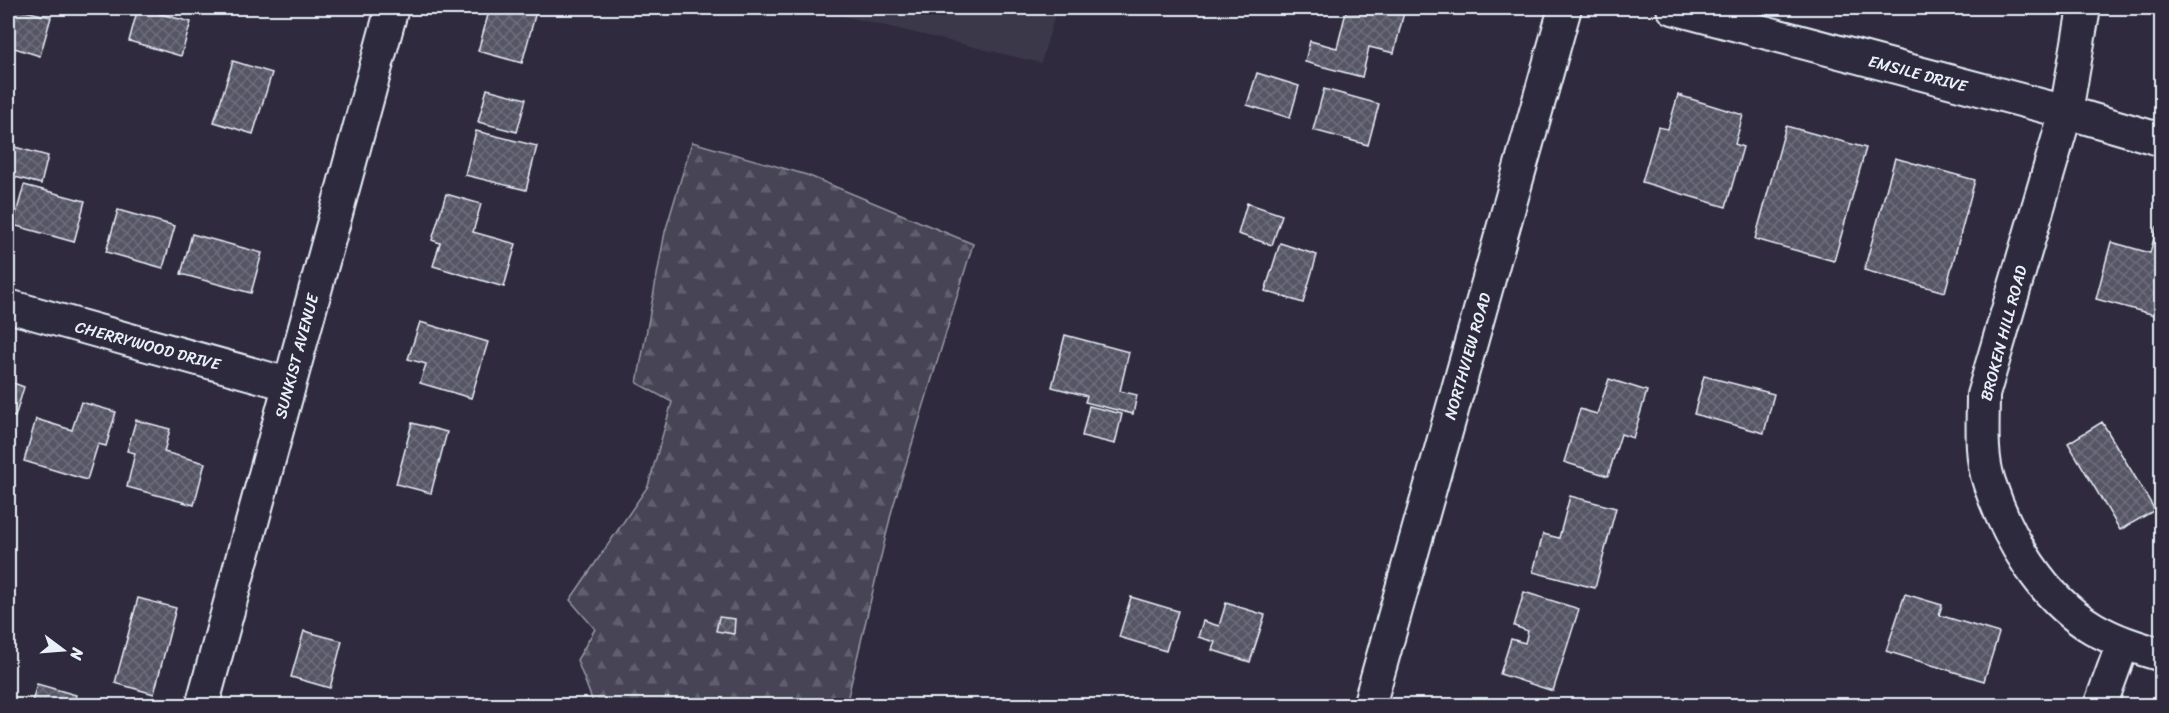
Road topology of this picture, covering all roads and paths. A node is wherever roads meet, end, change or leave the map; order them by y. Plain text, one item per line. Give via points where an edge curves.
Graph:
1 (392, 8) edge
2 (1565, 8) edge
3 (1673, 8) edge
4 (2084, 8) edge
5 (2066, 112) junction
6 (2162, 140) edge
7 (8, 306) edge
8 (288, 384) junction
9 (2123, 643) junction
10 (2162, 655) edge
11 (202, 705) edge
12 (1369, 705) edge
13 (2100, 705) edge

1 - 8 street, SUNKIST AVENUE
2 - 12 street, NORTHVIEW ROAD
3 - 5 street, EMSILE DRIVE
4 - 5 street, BROKEN HILL ROAD
5 - 6 street, EMSILE DRIVE
5 - 9 street, BROKEN HILL ROAD via 1983,395 1983,439 1989,481 2016,544 2037,576 2073,613
7 - 8 street, CHERRYWOOD DRIVE
8 - 11 street, SUNKIST AVENUE
9 - 10 street, BROKEN HILL ROAD
9 - 13 street

